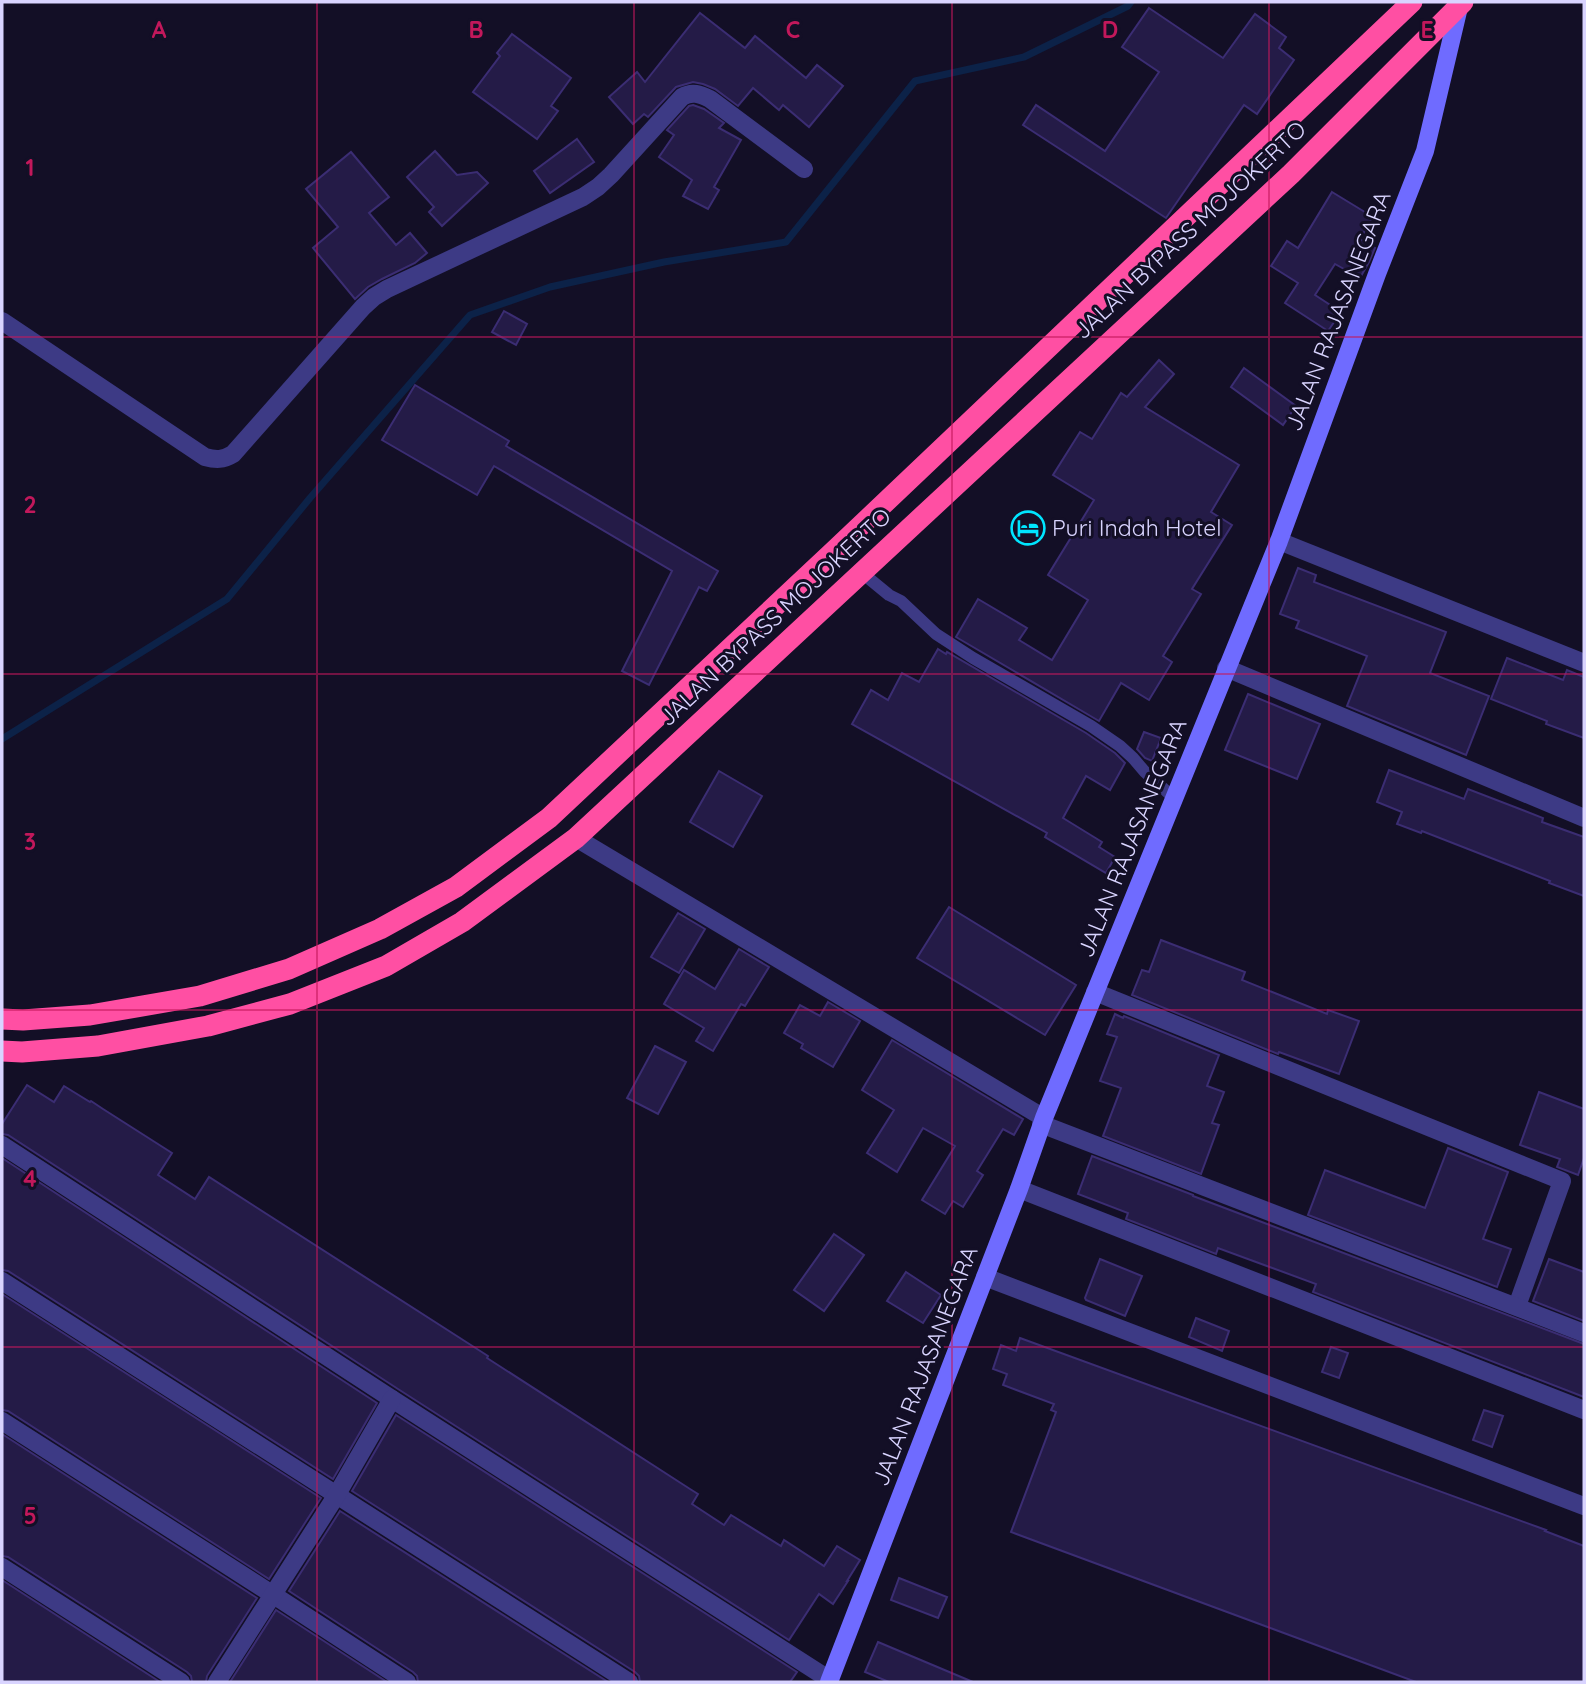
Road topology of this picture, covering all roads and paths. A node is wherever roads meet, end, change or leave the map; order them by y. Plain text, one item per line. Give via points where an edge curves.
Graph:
1 (1412, 2) edge
2 (1461, 3) edge
3 (804, 169) dead end
4 (2, 321) edge
5 (1279, 541) junction
6 (861, 572) junction
7 (1584, 663) edge
8 (1226, 668) junction
9 (1175, 799) junction
10 (1584, 818) edge
11 (576, 838) junction
12 (1095, 992) junction
13 (2, 1019) edge
14 (2, 1051) edge
15 (1042, 1121) junction
16 (2, 1144) edge
17 (1019, 1189) junction
18 (985, 1277) junction
19 (2, 1281) edge
20 (1517, 1306) junction
21 (1584, 1333) edge
22 (392, 1399) junction
23 (1584, 1410) edge
24 (2, 1421) edge
25 (336, 1496) junction
26 (1584, 1506) edge
27 (2, 1567) edge
28 (272, 1594) junction
29 (830, 1681) edge
30 (181, 1682) edge
31 (217, 1682) edge
32 (407, 1682) edge
33 (629, 1682) edge

1 - 13 highway, JALAN BYPASS MOJOKERTO via 549,818 456,887 380,929 289,969 200,996 90,1015
2 - 5 street, JALAN RAJASANEGARA via 1425,151
2 - 6 highway, JALAN BYPASS MOJOKERTO via 1291,174
3 - 4 street via 710,99 689,93 611,175 583,197 374,297 224,459 205,457
5 - 7 street
5 - 8 street, JALAN RAJASANEGARA
6 - 9 lane via 936,634 1119,746
6 - 11 highway, JALAN BYPASS MOJOKERTO
8 - 9 street, JALAN RAJASANEGARA
8 - 10 street
9 - 12 street, JALAN RAJASANEGARA
11 - 14 highway, JALAN BYPASS MOJOKERTO via 462,922 386,965 290,1004 112,1044
11 - 15 street
12 - 15 street, JALAN RAJASANEGARA
12 - 20 street via 1562,1181
15 - 17 street, JALAN RAJASANEGARA
15 - 20 street
16 - 22 street
17 - 18 street, JALAN RAJASANEGARA
17 - 23 street
18 - 26 street
18 - 29 street, JALAN RAJASANEGARA
19 - 25 street
20 - 21 street
22 - 25 street
22 - 29 street
24 - 28 street
25 - 28 street
25 - 33 street
27 - 30 street
28 - 31 street
28 - 32 street

